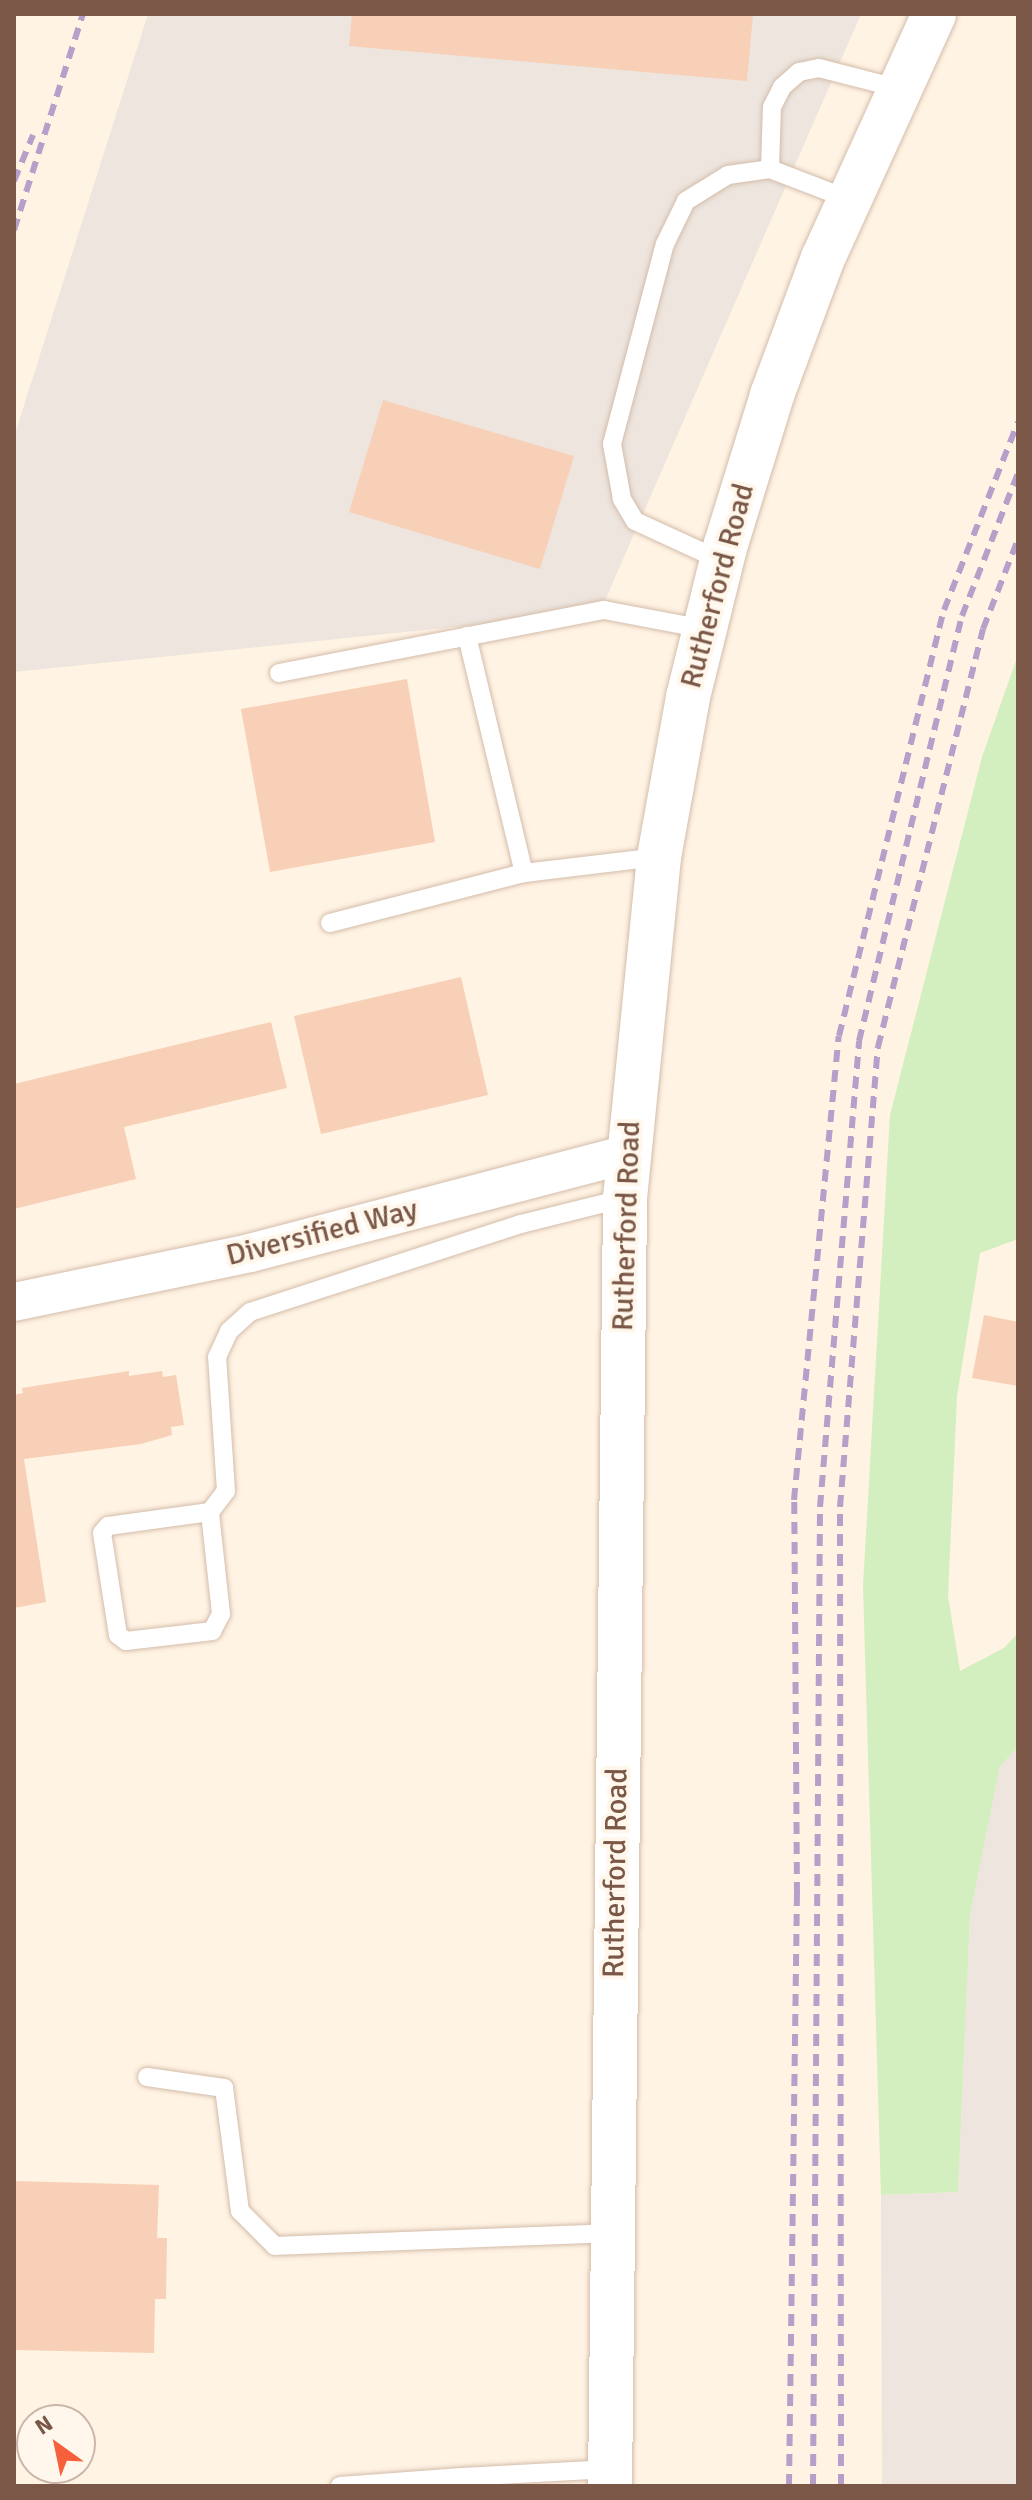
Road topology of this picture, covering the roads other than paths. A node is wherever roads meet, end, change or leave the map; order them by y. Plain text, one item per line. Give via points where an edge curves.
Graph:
1 (934, 14) edge
2 (897, 88) junction
3 (770, 169) junction
4 (848, 199) junction
5 (722, 561) junction
6 (705, 629) junction
7 (467, 636) junction
8 (279, 673) dead end
9 (659, 857) junction
10 (524, 873) junction
11 (330, 923) dead end
12 (628, 1154) junction
13 (625, 1198) junction
14 (14, 1302) edge
15 (210, 1512) junction
16 (147, 2077) dead end
17 (612, 2233) junction
18 (610, 2478) edge
19 (462, 2481) edge
20 (340, 2486) edge

1 - 2 street, Rutherford Road
2 - 3 lane via 819,68 799,72 782,87 772,107
2 - 4 street, Rutherford Road
3 - 4 lane
3 - 5 lane via 728,175 686,201 665,244 612,444 622,499 635,521
4 - 5 street, Rutherford Road via 772,395
5 - 6 street, Rutherford Road
6 - 7 lane via 604,610
6 - 9 street, Rutherford Road
7 - 8 lane
7 - 10 lane
9 - 10 lane
9 - 12 street, Rutherford Road
10 - 11 lane
12 - 13 street, Rutherford Road
12 - 14 street, Diversified Way via 250,1253
13 - 15 lane via 521,1224 250,1312 229,1331 217,1357 226,1491
13 - 17 street, Rutherford Road
15 - 15 lane via 108,1526 102,1533 118,1635 126,1641 212,1631 218,1624
16 - 17 lane via 224,2088 240,2211 275,2246
17 - 18 street, Rutherford Road
18 - 19 lane
19 - 20 lane

